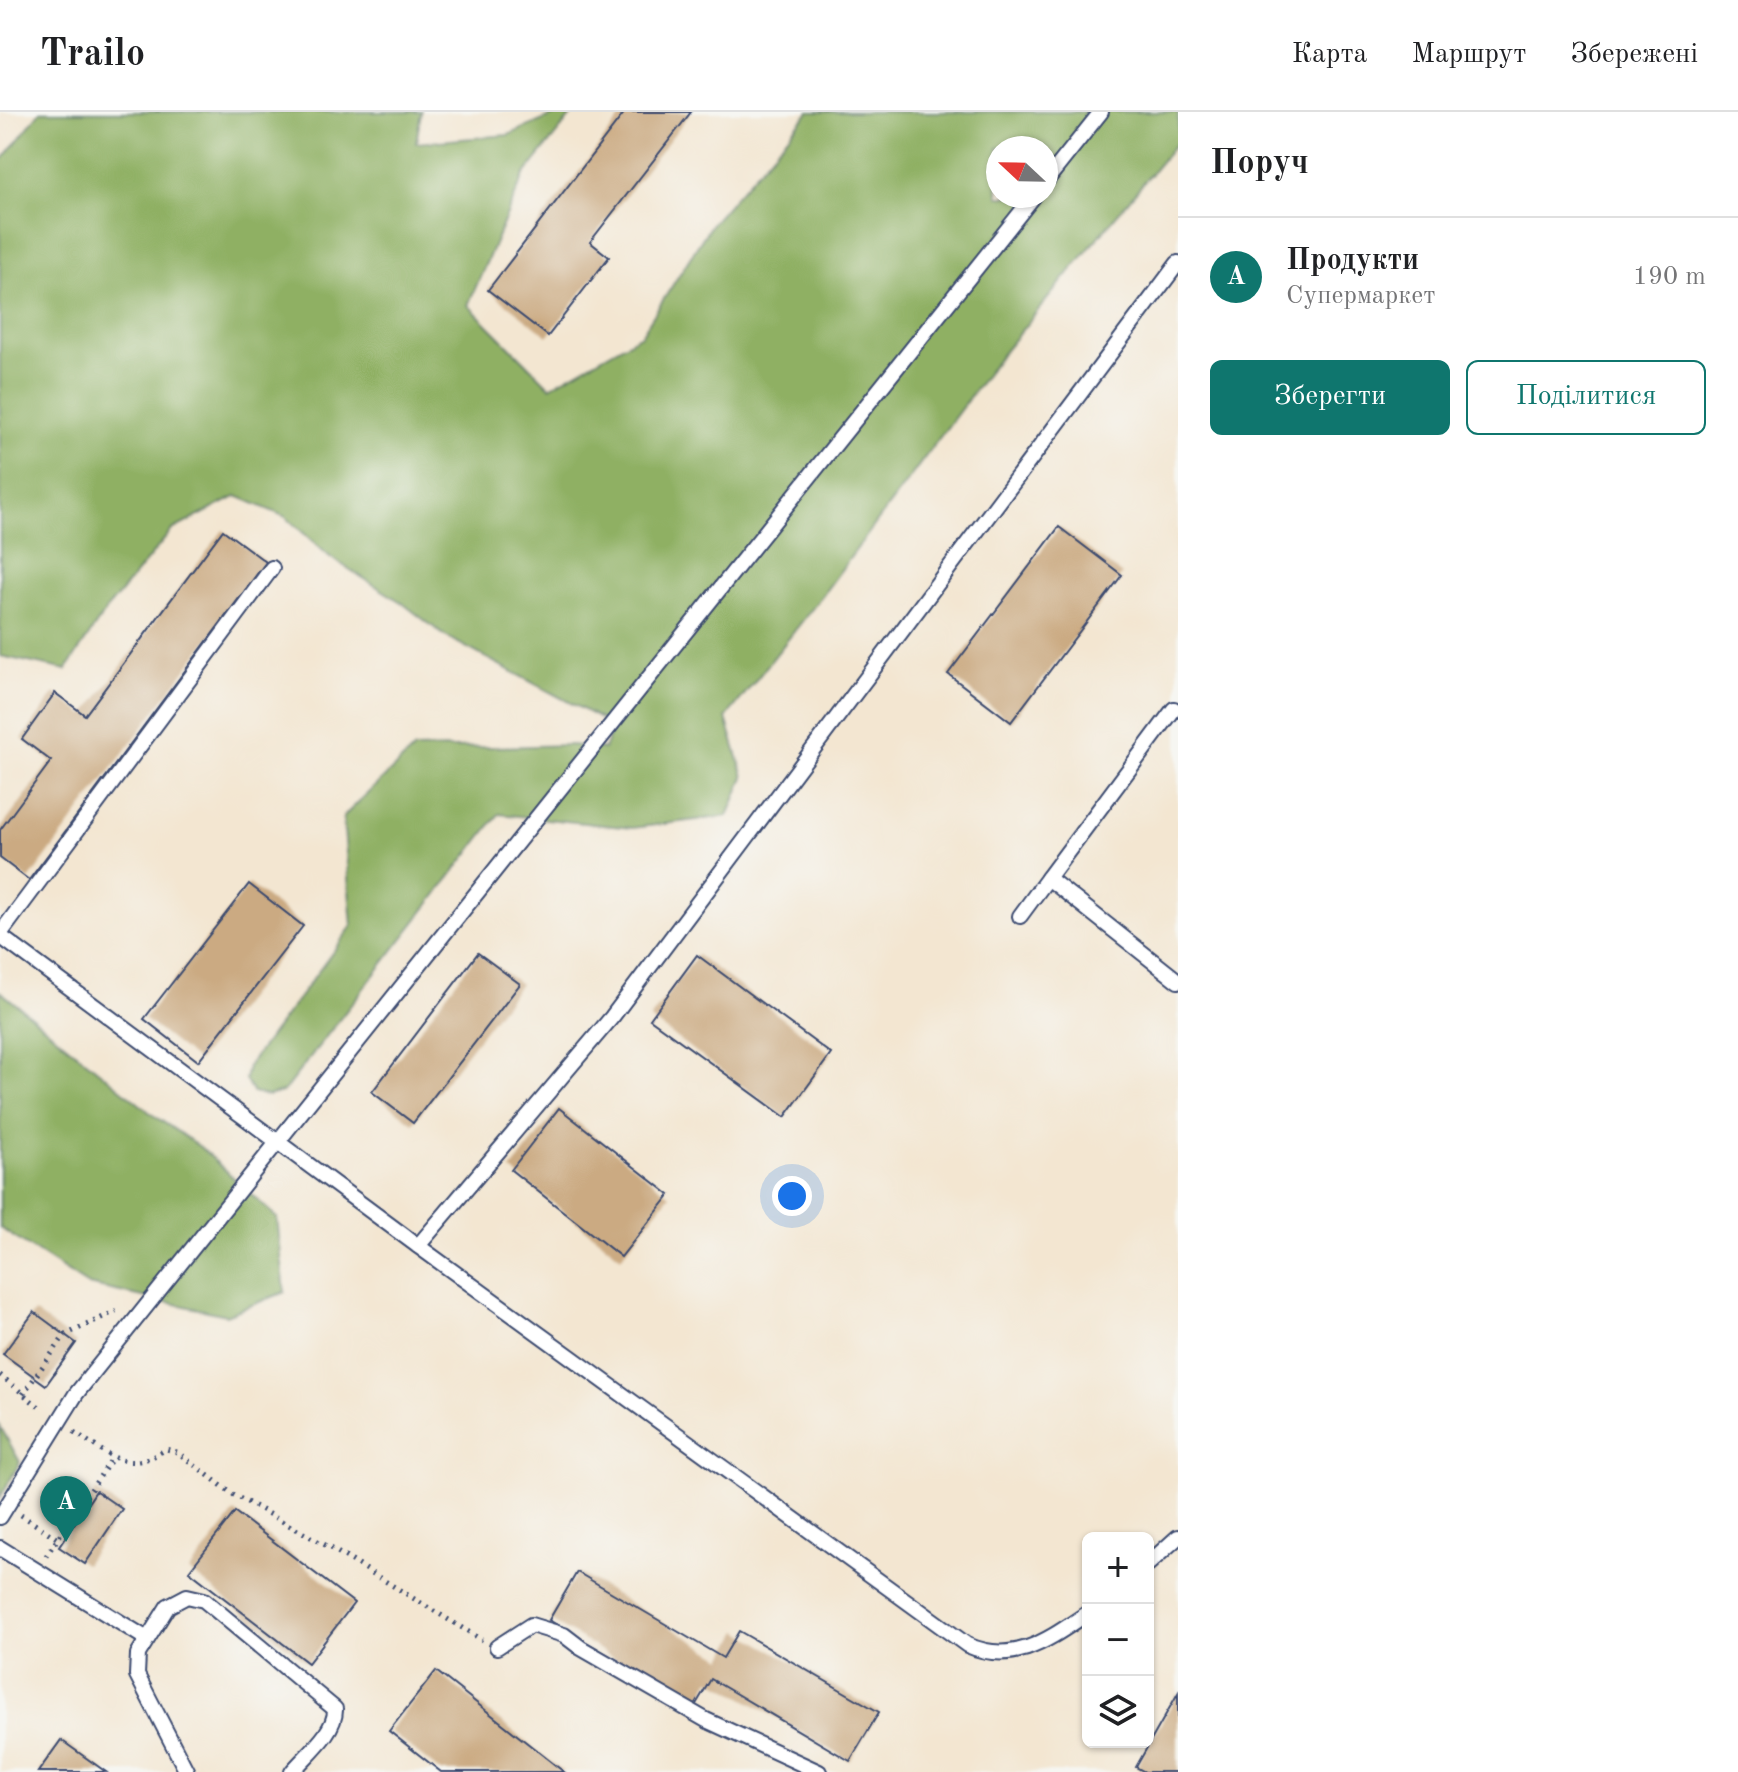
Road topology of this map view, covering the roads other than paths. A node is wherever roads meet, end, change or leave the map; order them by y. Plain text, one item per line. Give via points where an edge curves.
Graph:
1 (1101, 112) edge
2 (1058, 166) edge
3 (1024, 208) edge
4 (1178, 263) edge
5 (272, 568) dead end
6 (1174, 709) dead end
7 (1048, 878) junction
8 (1020, 916) dead end
9 (0, 935) edge
10 (1178, 981) edge
11 (279, 1143) junction
12 (418, 1246) junction
13 (4, 1511) edge
14 (1178, 1537) edge
15 (0, 1548) edge
16 (1154, 1559) edge
17 (1082, 1617) edge
18 (147, 1639) junction
19 (497, 1647) road end
20 (187, 1772) edge
21 (292, 1772) edge
22 (819, 1772) edge

1 - 2 lane
3 - 11 lane
4 - 12 lane via 612,1017
5 - 9 lane
6 - 7 lane
7 - 8 lane
7 - 10 lane
9 - 11 lane
11 - 12 lane
11 - 13 lane via 76,1394
12 - 17 lane via 967,1645 997,1654 1015,1652
14 - 16 lane
15 - 18 lane
18 - 20 lane via 138,1654 137,1675
18 - 21 lane via 168,1606 187,1596 204,1600 335,1709 326,1733
19 - 22 lane via 531,1625 564,1635 706,1720

